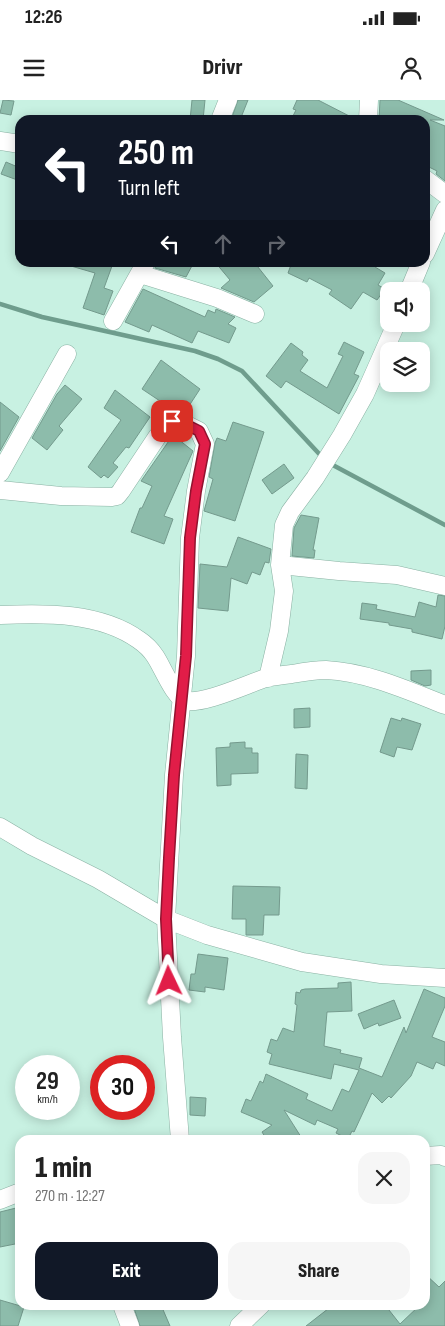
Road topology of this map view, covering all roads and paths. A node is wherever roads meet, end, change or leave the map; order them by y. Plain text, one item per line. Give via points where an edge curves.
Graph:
1 (228, 100) edge
2 (369, 100) edge
3 (222, 115) edge
4 (368, 115) edge
5 (0, 141) edge
6 (15, 143) edge
7 (430, 183) edge
8 (445, 194) edge
9 (445, 210) edge
10 (430, 243) edge
11 (419, 267) edge
12 (143, 268) edge
13 (413, 282) edge
14 (255, 314) dead end
15 (113, 321) dead end
16 (392, 332) edge
17 (67, 354) dead end
18 (0, 473) edge
19 (0, 490) edge
20 (280, 565) junction
21 (445, 586) edge
22 (0, 615) edge
23 (268, 678) junction
24 (183, 700) junction
25 (445, 705) edge
26 (0, 827) edge
27 (166, 919) junction
28 (445, 978) edge
29 (180, 1135) edge
30 (430, 1156) edge
31 (445, 1157) edge
32 (15, 1194) edge
33 (0, 1200) edge
34 (124, 1310) edge
35 (240, 1310) edge
36 (257, 1310) edge
37 (244, 1325) edge
38 (130, 1326) edge

1 - 3 street
2 - 4 street
5 - 6 street
7 - 8 street
9 - 10 street
11 - 13 street
12 - 14 street
12 - 15 street
16 - 20 street via 365,394 315,478 290,512 284,525
17 - 18 street
19 - 24 street via 60,496 117,496 172,421 199,431 205,444 190,538
20 - 21 street via 397,574
20 - 23 street via 284,591
22 - 24 street via 78,617 124,631 154,653 174,691
23 - 24 street via 208,698
23 - 25 street via 326,670 353,674
24 - 27 street via 174,775
26 - 27 street
27 - 28 street via 207,935 302,962 381,974
27 - 29 street
30 - 31 street
32 - 33 street
34 - 38 street
35 - 37 street
36 - 37 street

